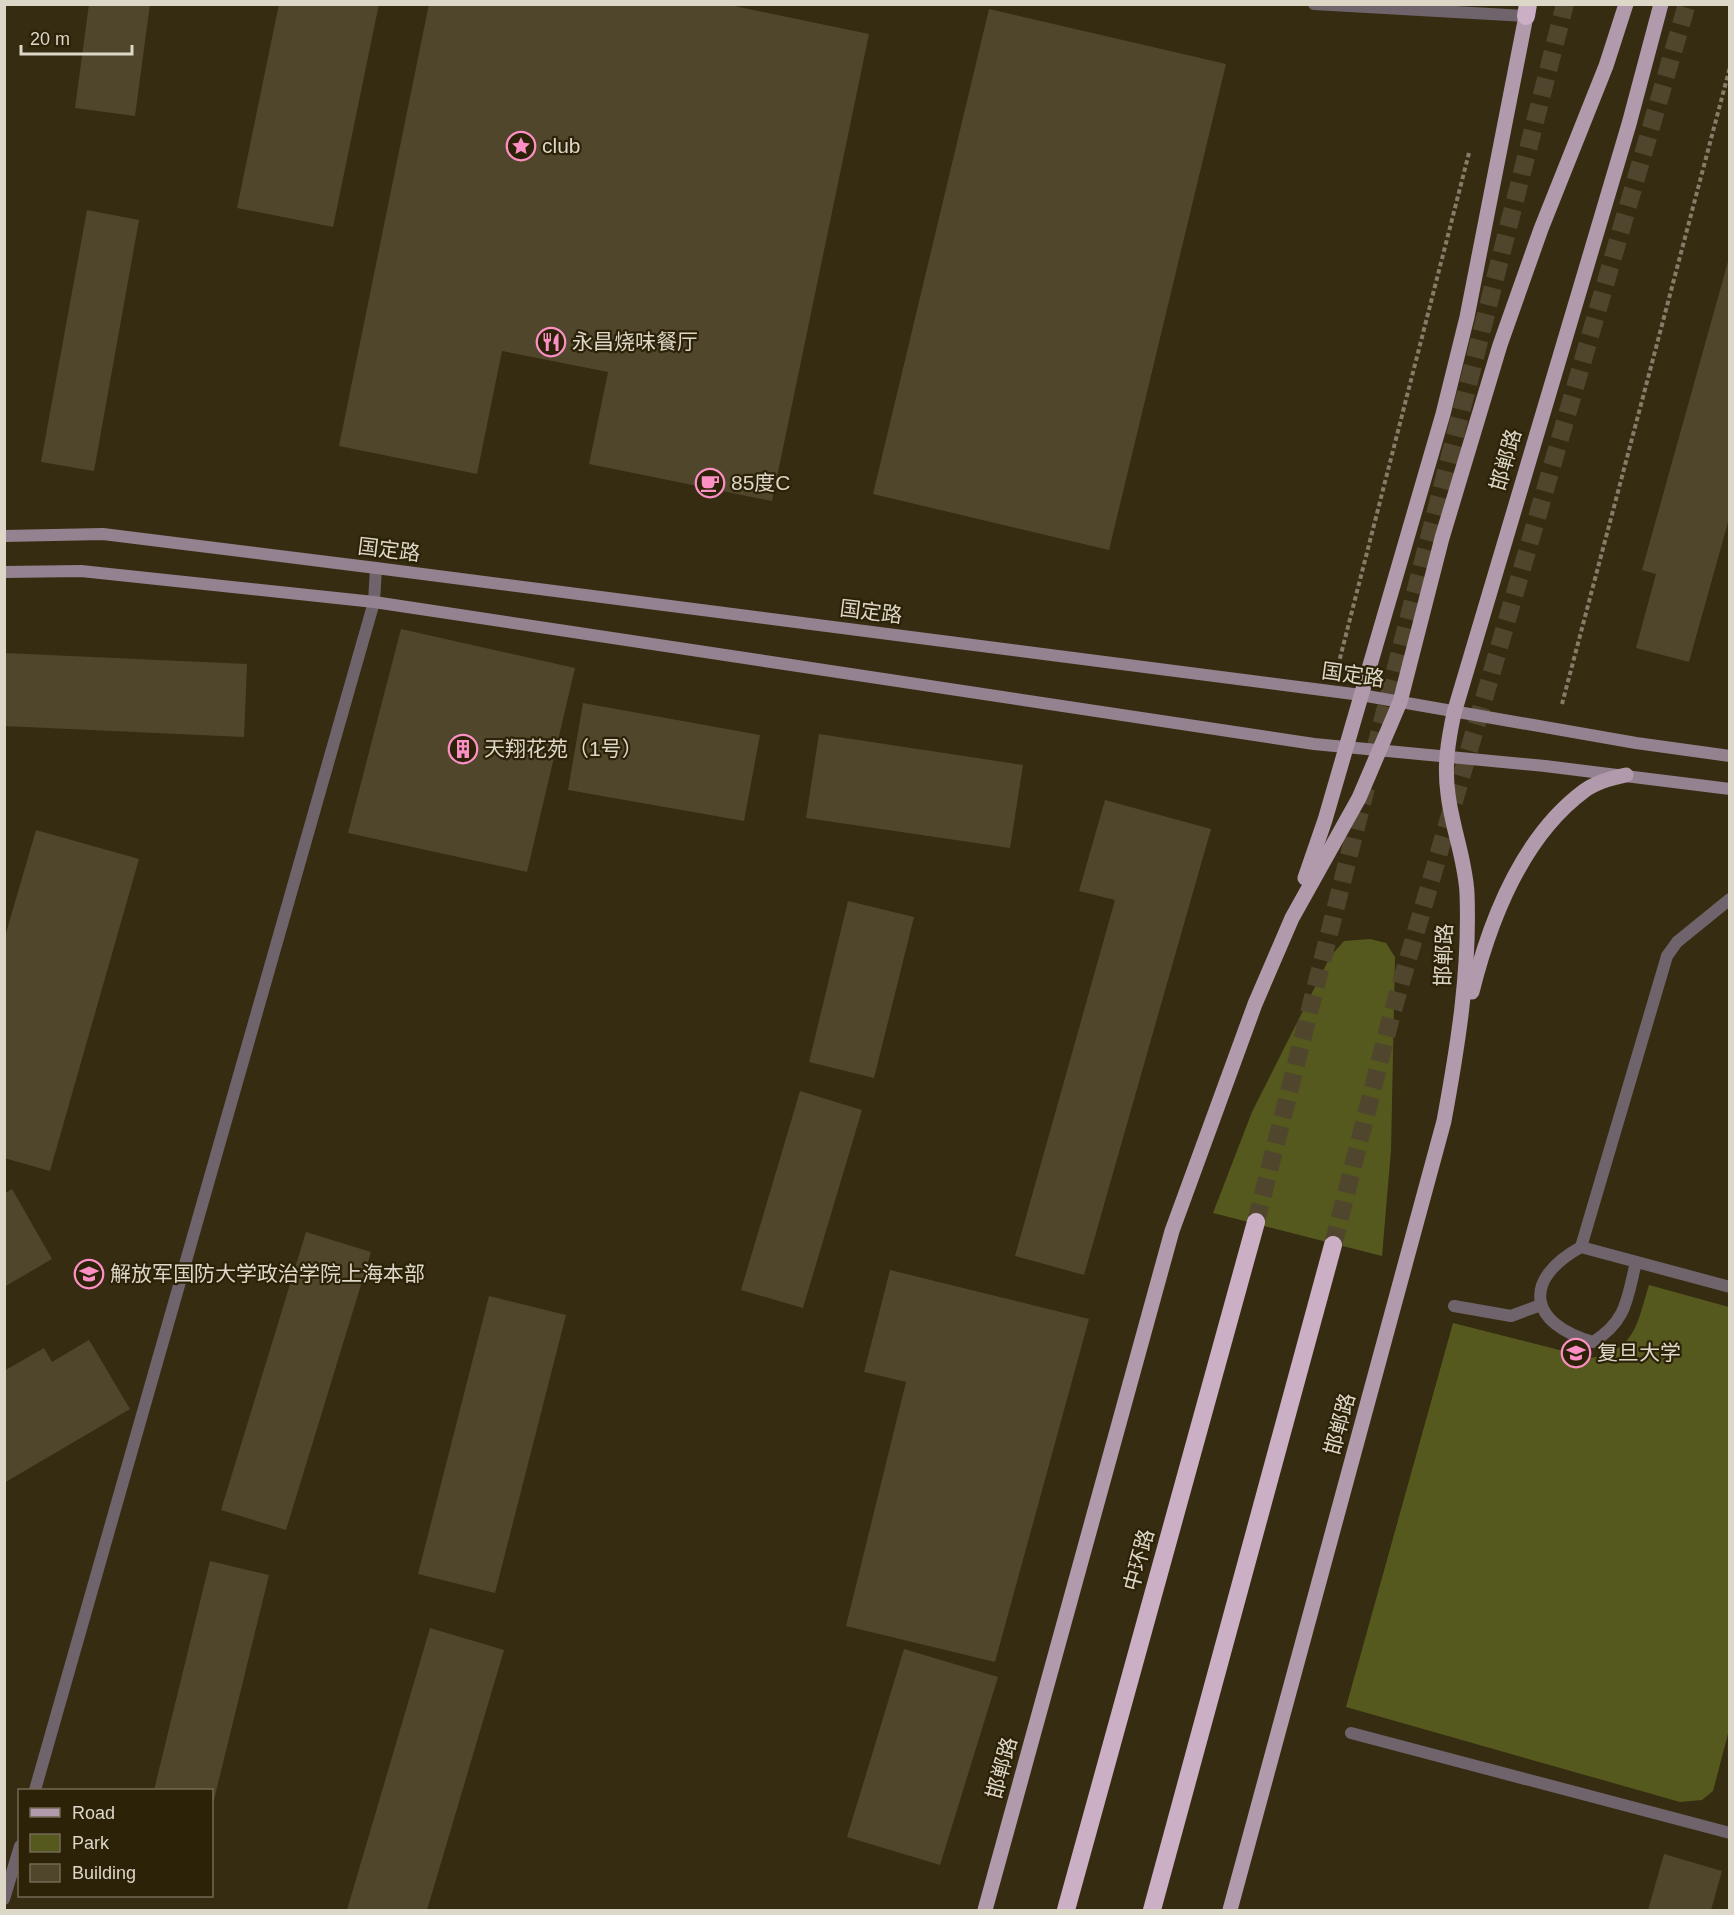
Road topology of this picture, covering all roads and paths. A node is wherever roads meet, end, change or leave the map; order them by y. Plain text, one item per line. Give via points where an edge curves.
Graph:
1 (1314, 4) edge
2 (1626, 4) edge
3 (1661, 4) edge
4 (1527, 10) edge
5 (1730, 67) edge
6 (1469, 152) dead end
7 (4, 536) edge
8 (376, 568) junction
9 (4, 572) edge
10 (374, 602) junction
11 (1331, 692) junction
12 (1361, 695) junction
13 (1400, 702) junction
14 (1454, 712) junction
15 (1555, 729) junction
16 (1346, 748) junction
17 (1381, 748) junction
18 (1445, 755) junction
19 (1730, 756) edge
20 (1626, 775) junction
21 (1730, 789) edge
22 (1730, 899) edge
23 (1292, 918) junction
24 (1459, 1041) junction
25 (1256, 1222) tunnel mouth
26 (1333, 1245) tunnel mouth
27 (1581, 1247) junction
28 (1636, 1262) junction
29 (1730, 1287) edge
30 (1540, 1305) junction
31 (1454, 1306) dead end
32 (1351, 1733) dead end
33 (36, 1789) edge
34 (1730, 1833) edge
35 (18, 1853) edge
36 (4, 1899) edge
37 (985, 1911) edge
38 (1066, 1911) edge
39 (1152, 1911) edge
40 (1230, 1911) edge

1 - 4 street
2 - 13 main road, 邯郸路 via 1500,345 1442,538
3 - 14 main road, 邯郸路
4 - 12 main road, 邯郸路 via 1467,317 1443,414
5 - 15 path
6 - 11 path
7 - 8 street, 国定路 via 104,534
8 - 10 street
8 - 11 street, 国定路
9 - 10 street via 81,572
10 - 16 street
10 - 33 street
11 - 12 street, 国定路
12 - 13 street, 国定路
12 - 16 main road, 邯郸路
13 - 14 street, 国定路
13 - 17 main road, 邯郸路
14 - 15 street, 国定路
14 - 18 main road, 邯郸路
15 - 19 street, 国定路
16 - 17 street
16 - 23 main road, 邯郸路
17 - 18 street
17 - 23 main road, 邯郸路 via 1359,798
18 - 20 street
18 - 24 main road, 邯郸路 via 1448,796 1467,892 1468,958
20 - 21 street
20 - 24 main road via 1585,790 1544,830 1494,921 1480,958
22 - 27 street via 1677,942 1667,956
23 - 37 main road, 邯郸路 via 1255,1004 1172,1231
24 - 40 main road, 邯郸路 via 1444,1121
25 - 38 highway, 中环路
26 - 39 highway
27 - 28 street
27 - 30 street via 1548,1272 1540,1286
28 - 29 street
28 - 30 street via 1624,1313 1611,1331 1593,1342 1572,1336 1552,1322
30 - 31 street via 1511,1316
32 - 34 street
35 - 36 street

